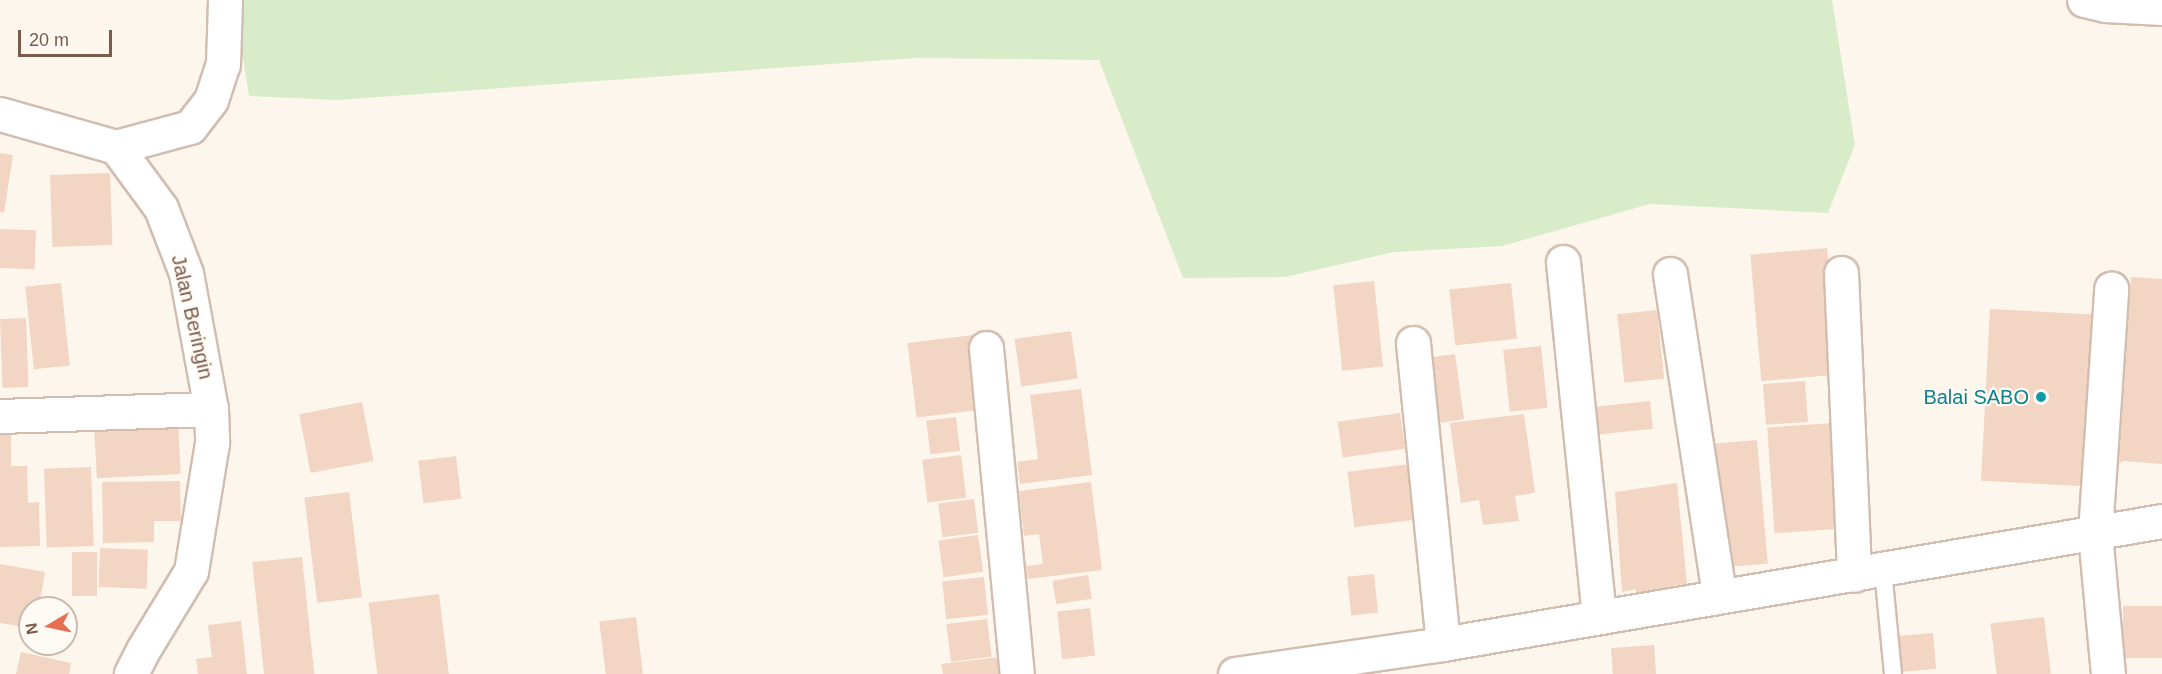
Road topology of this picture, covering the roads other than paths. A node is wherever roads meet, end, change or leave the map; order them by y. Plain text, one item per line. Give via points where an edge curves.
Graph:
1 (225, 0) edge
2 (2084, 0) edge
3 (2162, 8) edge
4 (0, 114) edge
5 (116, 147) junction
6 (1563, 262) dead end
7 (1841, 273) dead end
8 (1670, 274) dead end
9 (2112, 289) dead end
10 (1413, 343) dead end
11 (986, 348) dead end
12 (211, 409) junction
13 (0, 416) edge
14 (2162, 521) edge
15 (2095, 533) junction
16 (1868, 573) junction
17 (1719, 596) junction
18 (1599, 616) junction
19 (1443, 644) junction
20 (1371, 664) edge
21 (131, 674) edge
22 (1017, 674) edge
23 (1235, 674) edge
24 (1893, 674) edge
25 (2108, 674) edge

1 - 5 street via 223,64 211,100 190,127
2 - 3 street via 2105,6
4 - 5 street
5 - 12 street, Jalan Beringin via 161,208 186,273
6 - 18 street
7 - 16 street
8 - 17 street
9 - 15 street
10 - 19 street
11 - 22 street
12 - 13 street, Jalan Beringin
12 - 21 street, Jalan Beringin via 212,443 191,571
14 - 15 street
15 - 16 street
15 - 25 street
16 - 17 street
16 - 24 lane
17 - 18 street
18 - 19 street
19 - 20 street
20 - 23 street

